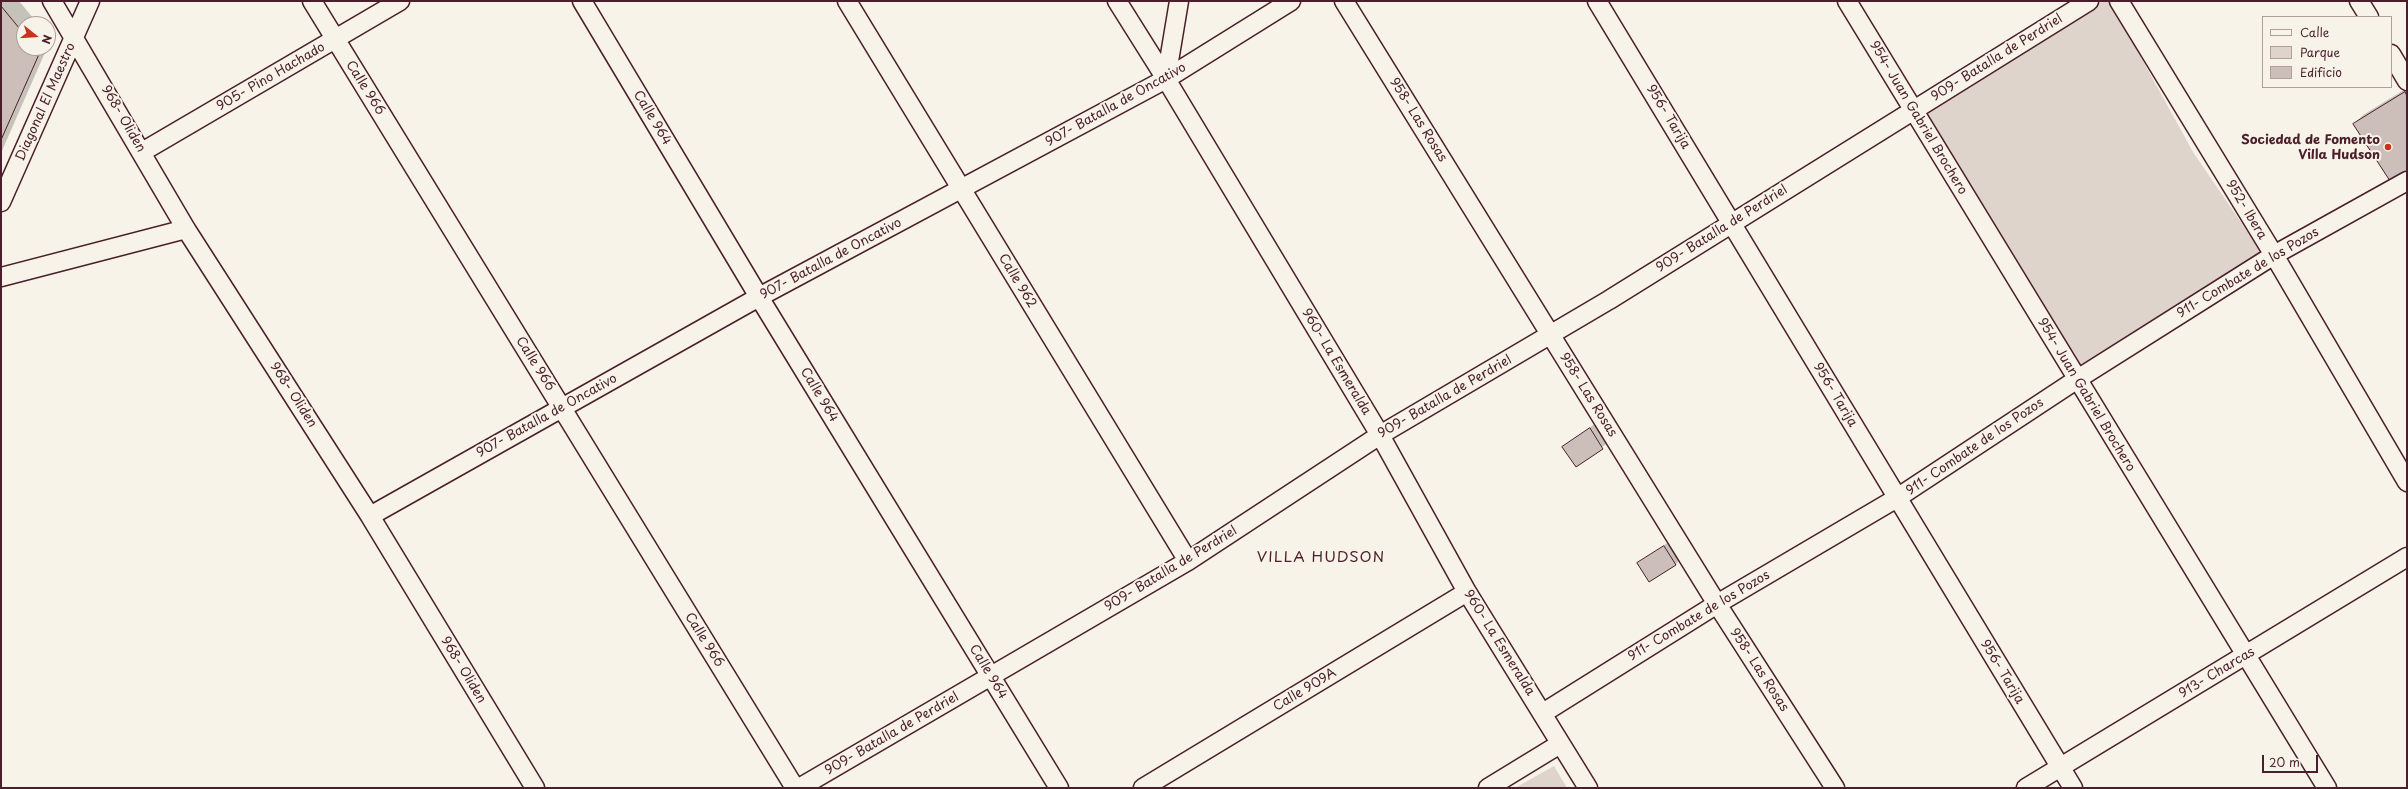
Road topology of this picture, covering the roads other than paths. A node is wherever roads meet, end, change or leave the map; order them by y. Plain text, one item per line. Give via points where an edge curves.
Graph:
1 (52, 1) edge
2 (90, 1) edge
3 (312, 1) edge
4 (400, 1) edge
5 (582, 1) edge
6 (847, 1) edge
7 (1117, 1) edge
8 (1179, 1) edge
9 (1291, 1) edge
10 (1344, 1) edge
11 (1597, 1) edge
12 (1847, 1) edge
13 (2089, 1) edge
14 (2119, 1) edge
15 (2359, 1) edge
16 (2368, 16) edge
17 (75, 37) junction
18 (336, 40) junction
19 (2392, 56) edge
20 (1166, 79) junction
21 (2407, 81) edge
22 (1914, 109) junction
23 (142, 152) junction
24 (2407, 181) edge
25 (962, 189) junction
26 (1, 202) edge
27 (1731, 222) junction
28 (186, 229) junction
29 (2274, 254) junction
30 (1, 277) edge
31 (759, 297) junction
32 (1551, 335) junction
33 (2076, 380) junction
34 (562, 408) junction
35 (1380, 435) junction
36 (2407, 482) edge
37 (1897, 498) junction
38 (370, 516) junction
39 (2407, 557) edge
40 (1188, 561) junction
41 (1467, 592) junction
42 (1717, 604) junction
43 (2245, 657) junction
44 (991, 676) junction
45 (1543, 713) junction
46 (1560, 744) junction
47 (2061, 769) junction
48 (534, 788) edge
49 (795, 788) edge
50 (799, 788) edge
51 (1059, 788) edge
52 (1143, 788) edge
53 (1488, 788) edge
54 (1588, 788) edge
55 (1835, 788) edge
56 (2026, 788) edge
57 (2072, 788) edge
58 (2327, 788) edge

1 - 17 street, 968- Oliden
2 - 17 street, Diagonal El Maestro
3 - 18 street, Calle 966
4 - 18 street, 905- Pino Hachado
5 - 31 street, Calle 964
6 - 25 street, Calle 962
7 - 20 street, 960- La Esmeralda
8 - 20 street
9 - 20 street, 907- Batalla de Oncativo
10 - 32 street, 958- Las Rosas
11 - 27 street, 956- Tarija
12 - 22 street, 954- Juan Gabriel Brochero
13 - 22 street, 909- Batalla de Perdriel
14 - 29 street, 952- Ibera
15 - 16 street
17 - 23 street, 968- Oliden
17 - 26 street, Diagonal El Maestro
18 - 23 street, 905- Pino Hachado
18 - 34 street, Calle 966
19 - 21 street
20 - 25 street, 907- Batalla de Oncativo
20 - 35 street, 960- La Esmeralda
22 - 27 street, 909- Batalla de Perdriel
22 - 33 street, 954- Juan Gabriel Brochero
23 - 28 street, 968- Oliden
24 - 29 street, 911- Combate de los Pozos
25 - 31 street, 907- Batalla de Oncativo
25 - 40 street, Calle 962
27 - 32 street, 909- Batalla de Perdriel
27 - 37 street, 956- Tarija
28 - 30 street
28 - 38 street, 968- Oliden
29 - 33 street, 911- Combate de los Pozos
29 - 36 street, 952- Ibera
31 - 34 street, 907- Batalla de Oncativo
31 - 44 street, Calle 964
32 - 35 street, 909- Batalla de Perdriel
32 - 42 street, 958- Las Rosas
33 - 37 street, 911- Combate de los Pozos
33 - 43 street, 954- Juan Gabriel Brochero
34 - 38 street, 907- Batalla de Oncativo
34 - 49 street, Calle 966
35 - 40 street, 909- Batalla de Perdriel
35 - 41 street, 960- La Esmeralda
37 - 42 street, 911- Combate de los Pozos
37 - 47 street, 956- Tarija
38 - 48 street, 968- Oliden
39 - 43 street, 913- Charcas
40 - 44 street, 909- Batalla de Perdriel
41 - 45 street, 960- La Esmeralda
41 - 52 street, Calle 909A
42 - 45 street, 911- Combate de los Pozos
42 - 55 street, 958- Las Rosas
43 - 47 street, 913- Charcas
43 - 58 street, 954- Juan Gabriel Brochero
44 - 50 street, 909- Batalla de Perdriel
44 - 51 street, Calle 964
45 - 46 street, 960- La Esmeralda
46 - 53 street
46 - 54 street, 960- La Esmeralda
47 - 56 street, 913- Charcas
47 - 57 street, 956- Tarija

